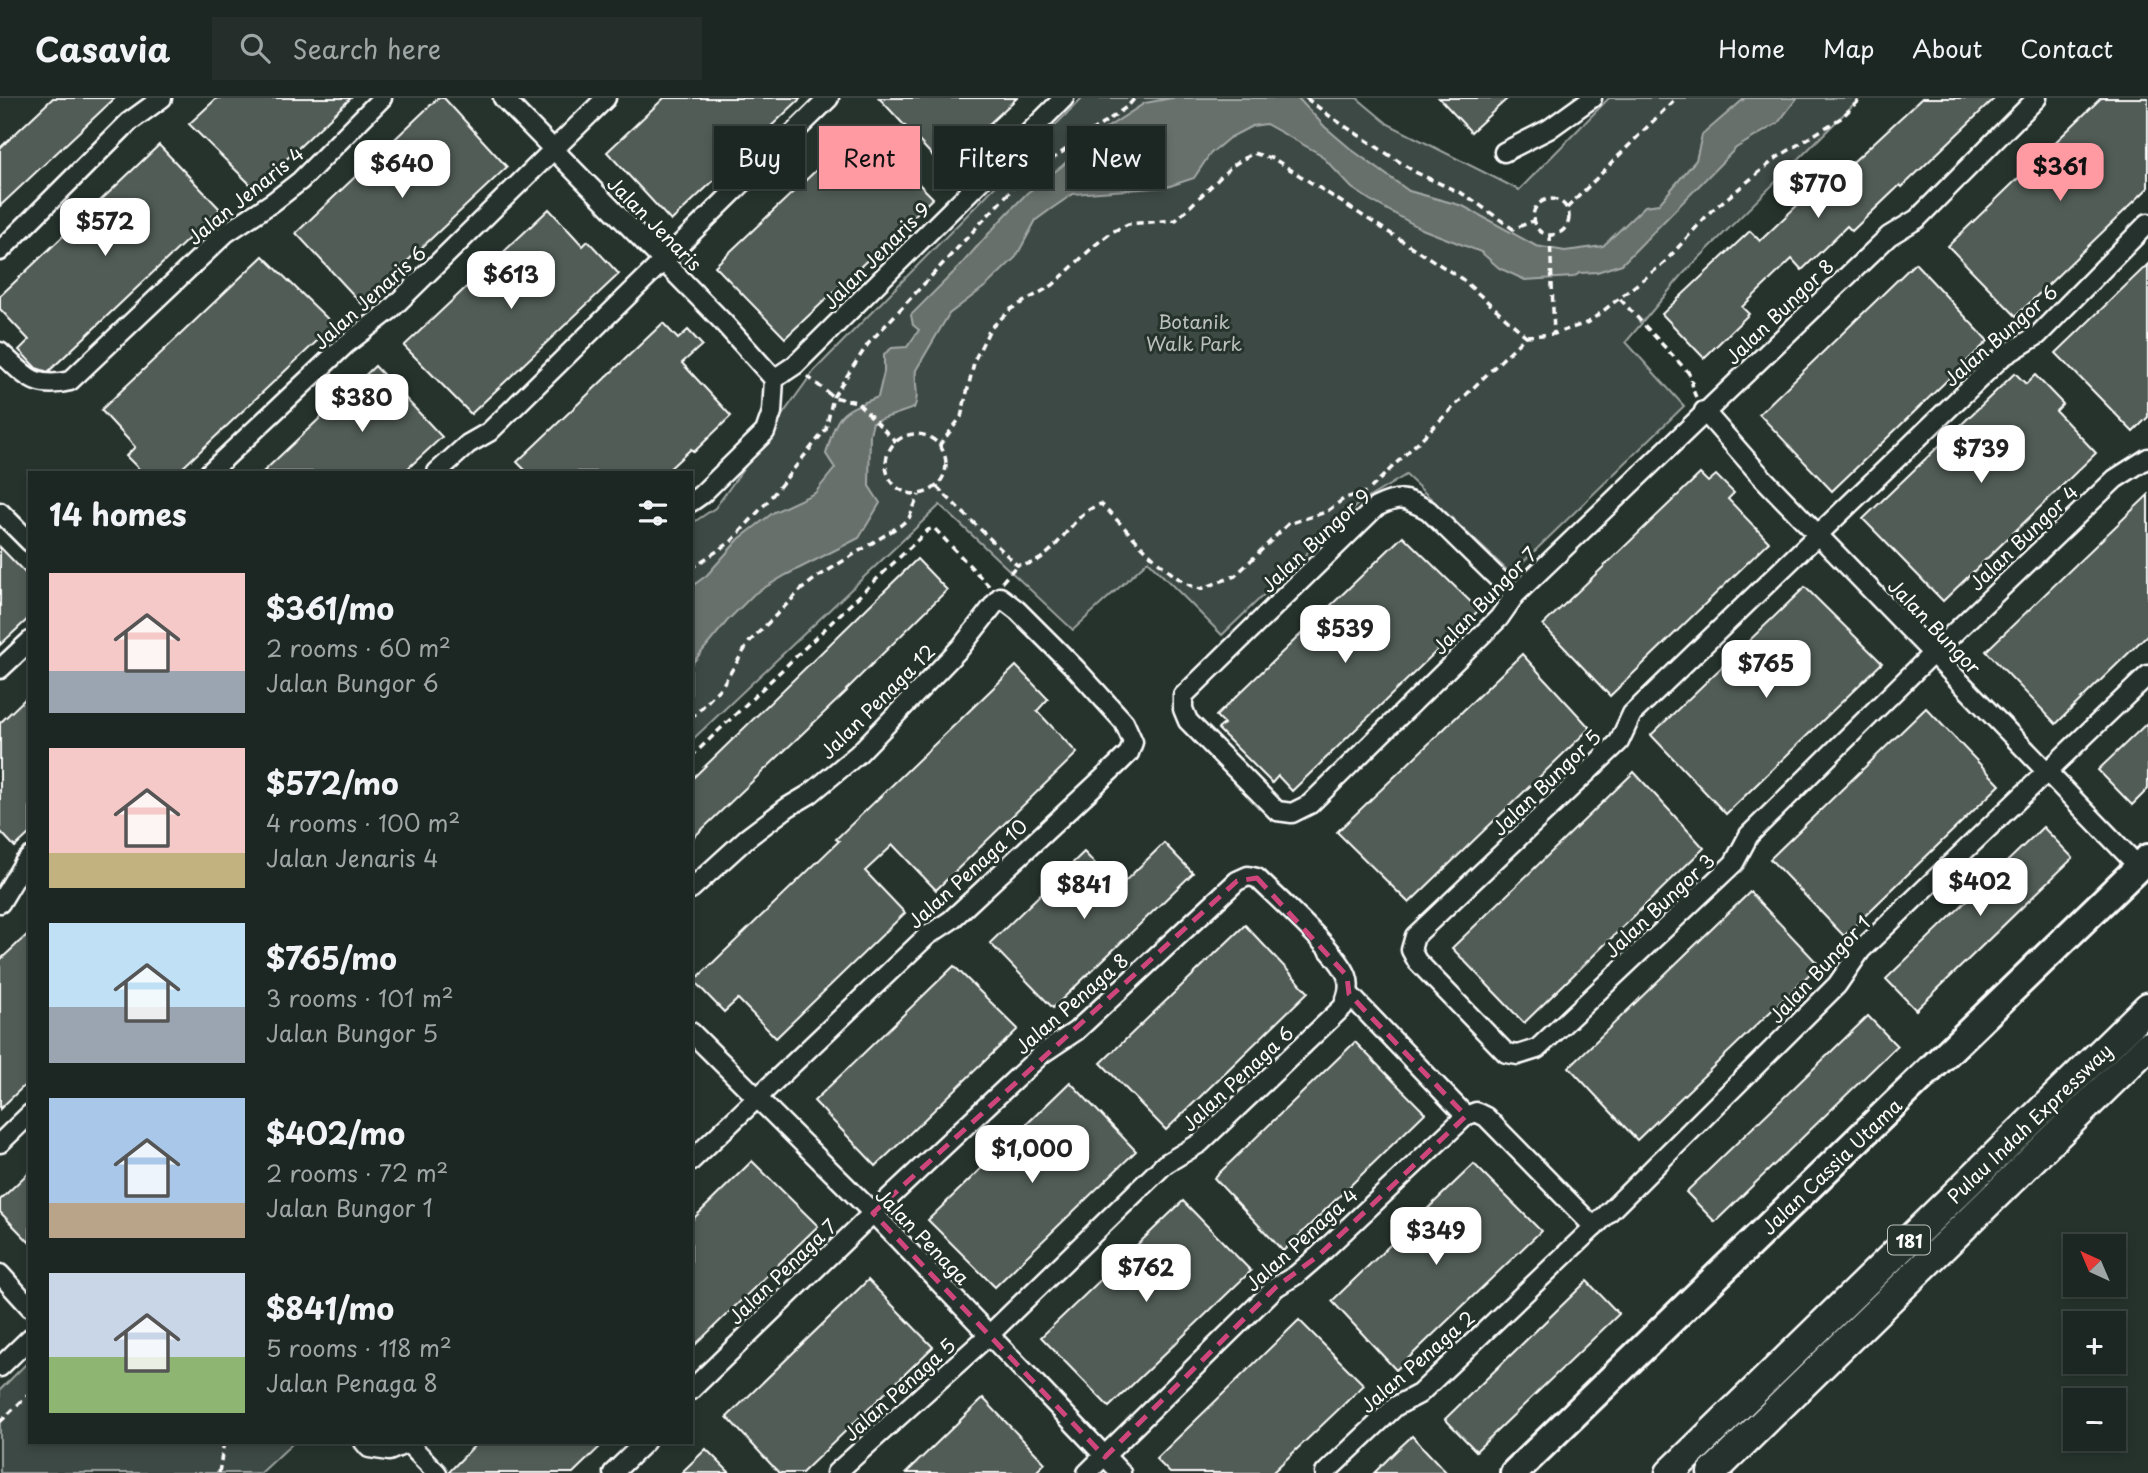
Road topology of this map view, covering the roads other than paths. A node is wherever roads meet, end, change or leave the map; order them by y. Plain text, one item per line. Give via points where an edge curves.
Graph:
1 (162, 98) edge
2 (382, 98) edge
3 (503, 98) edge
4 (606, 98) edge
5 (829, 98) edge
6 (1064, 98) edge
7 (1592, 98) edge
8 (2037, 98) edge
9 (553, 151) junction
10 (1504, 152) dead end
11 (2148, 223) edge
12 (0, 251) edge
13 (663, 261) junction
14 (0, 352) edge
15 (774, 379) junction
16 (1704, 411) junction
17 (2148, 458) edge
18 (212, 471) edge
19 (438, 471) edge
20 (693, 501) edge
21 (0, 512) edge
22 (1817, 534) junction
23 (28, 540) edge
24 (997, 594) joint
25 (1515, 595) junction
26 (28, 643) edge
27 (1933, 653) junction
28 (0, 669) edge
29 (2148, 675) edge
30 (1183, 695) joint
31 (2048, 771) junction
32 (28, 859) edge
33 (2144, 862) edge
34 (693, 887) edge
35 (0, 903) edge
36 (1349, 994) junction
37 (1458, 1003) joint
38 (2148, 1007) edge
39 (693, 1034) edge
40 (2148, 1046) edge
41 (756, 1099) junction
42 (28, 1116) edge
43 (1466, 1116) junction
44 (0, 1143) edge
45 (693, 1159) edge
46 (873, 1213) junction
47 (1594, 1227) junction
48 (0, 1274) edge
49 (28, 1305) edge
50 (989, 1335) junction
51 (28, 1340) edge
52 (0, 1367) edge
53 (693, 1388) edge
54 (366, 1444) edge
55 (406, 1444) edge
56 (410, 1444) edge
57 (643, 1444) edge
58 (1105, 1457) junction
59 (437, 1473) edge
60 (613, 1473) edge
61 (836, 1473) edge
62 (1087, 1473) edge
63 (1121, 1473) edge
64 (1325, 1473) edge
65 (1514, 1473) edge
66 (1670, 1473) edge
67 (1712, 1473) edge

1 - 12 street via 129,122
2 - 14 street, Jalan Jenaris 4 via 300,181 226,233 70,381 37,384
3 - 9 street, Jalan Jenaris
4 - 9 street, Jalan Jenaris 6
5 - 13 street
6 - 15 street, Jalan Jenaris 9 via 795,365
7 - 10 street via 1549,129
8 - 16 street, Jalan Bungor 8 via 1917,219 1889,236
9 - 13 street, Jalan Jenaris
9 - 18 street, Jalan Jenaris 6 via 388,312 345,345
11 - 22 street, Jalan Bungor 6 via 2038,335 2002,357
13 - 15 street, Jalan Jenaris
13 - 19 street via 489,432
15 - 20 street via 772,412 765,432
16 - 22 street, Jalan Bungor
16 - 25 street, Jalan Bungor 7
17 - 27 street, Jalan Bungor 4 via 2115,478
21 - 23 street
22 - 27 street, Jalan Bungor
22 - 37 street, Jalan Bungor 5 via 1632,713 1619,742 1415,936 1411,950 1417,961
24 - 34 street, Jalan Penaga 12 via 961,647 858,754 747,838
24 - 41 street, Jalan Penaga 10 via 1124,722 1133,742 1129,753
25 - 30 street, Jalan Bungor 9 via 1429,510 1394,498 1372,499
25 - 30 street, Jalan Bungor 7 via 1499,618 1310,804 1292,813 1276,811 1188,721
26 - 28 street
27 - 31 street, Jalan Bungor
27 - 37 street, Jalan Bungor 3 via 1749,835 1734,863 1537,1049 1518,1055 1506,1053
29 - 31 street, Jalan Bungor 1
31 - 33 street, Jalan Bungor
31 - 47 street, Jalan Bungor 1 via 1861,950 1837,985
32 - 35 street
33 - 65 street, Jalan Cassia Utama
36 - 43 street
36 - 46 street, Jalan Penaga 8 via 1347,976 1338,960 1300,921 1257,878 1237,881 1076,1031 1043,1053
36 - 50 street, Jalan Penaga 6 via 1343,1007 1200,1143 1165,1164
38 - 66 main road, Pulau Indah Expressway / 181
39 - 41 street, Jalan Penaga
40 - 67 main road, Pulau Indah Expressway / 181
41 - 45 street, Jalan Penaga 10
41 - 46 street, Jalan Penaga
42 - 44 street
43 - 47 street via 1476,1112 1486,1117
43 - 58 street, Jalan Penaga 4 via 1296,1275 1276,1287
46 - 50 street, Jalan Penaga
46 - 53 street, Jalan Penaga 7
47 - 64 street, Jalan Penaga 2 via 1419,1394 1396,1406
48 - 49 street
50 - 58 street, Jalan Penaga
50 - 61 street, Jalan Penaga 5
51 - 52 street
54 - 55 street via 389,1451
56 - 59 street
57 - 60 street
58 - 62 street, Jalan Penaga 4
58 - 63 street, Jalan Penaga

